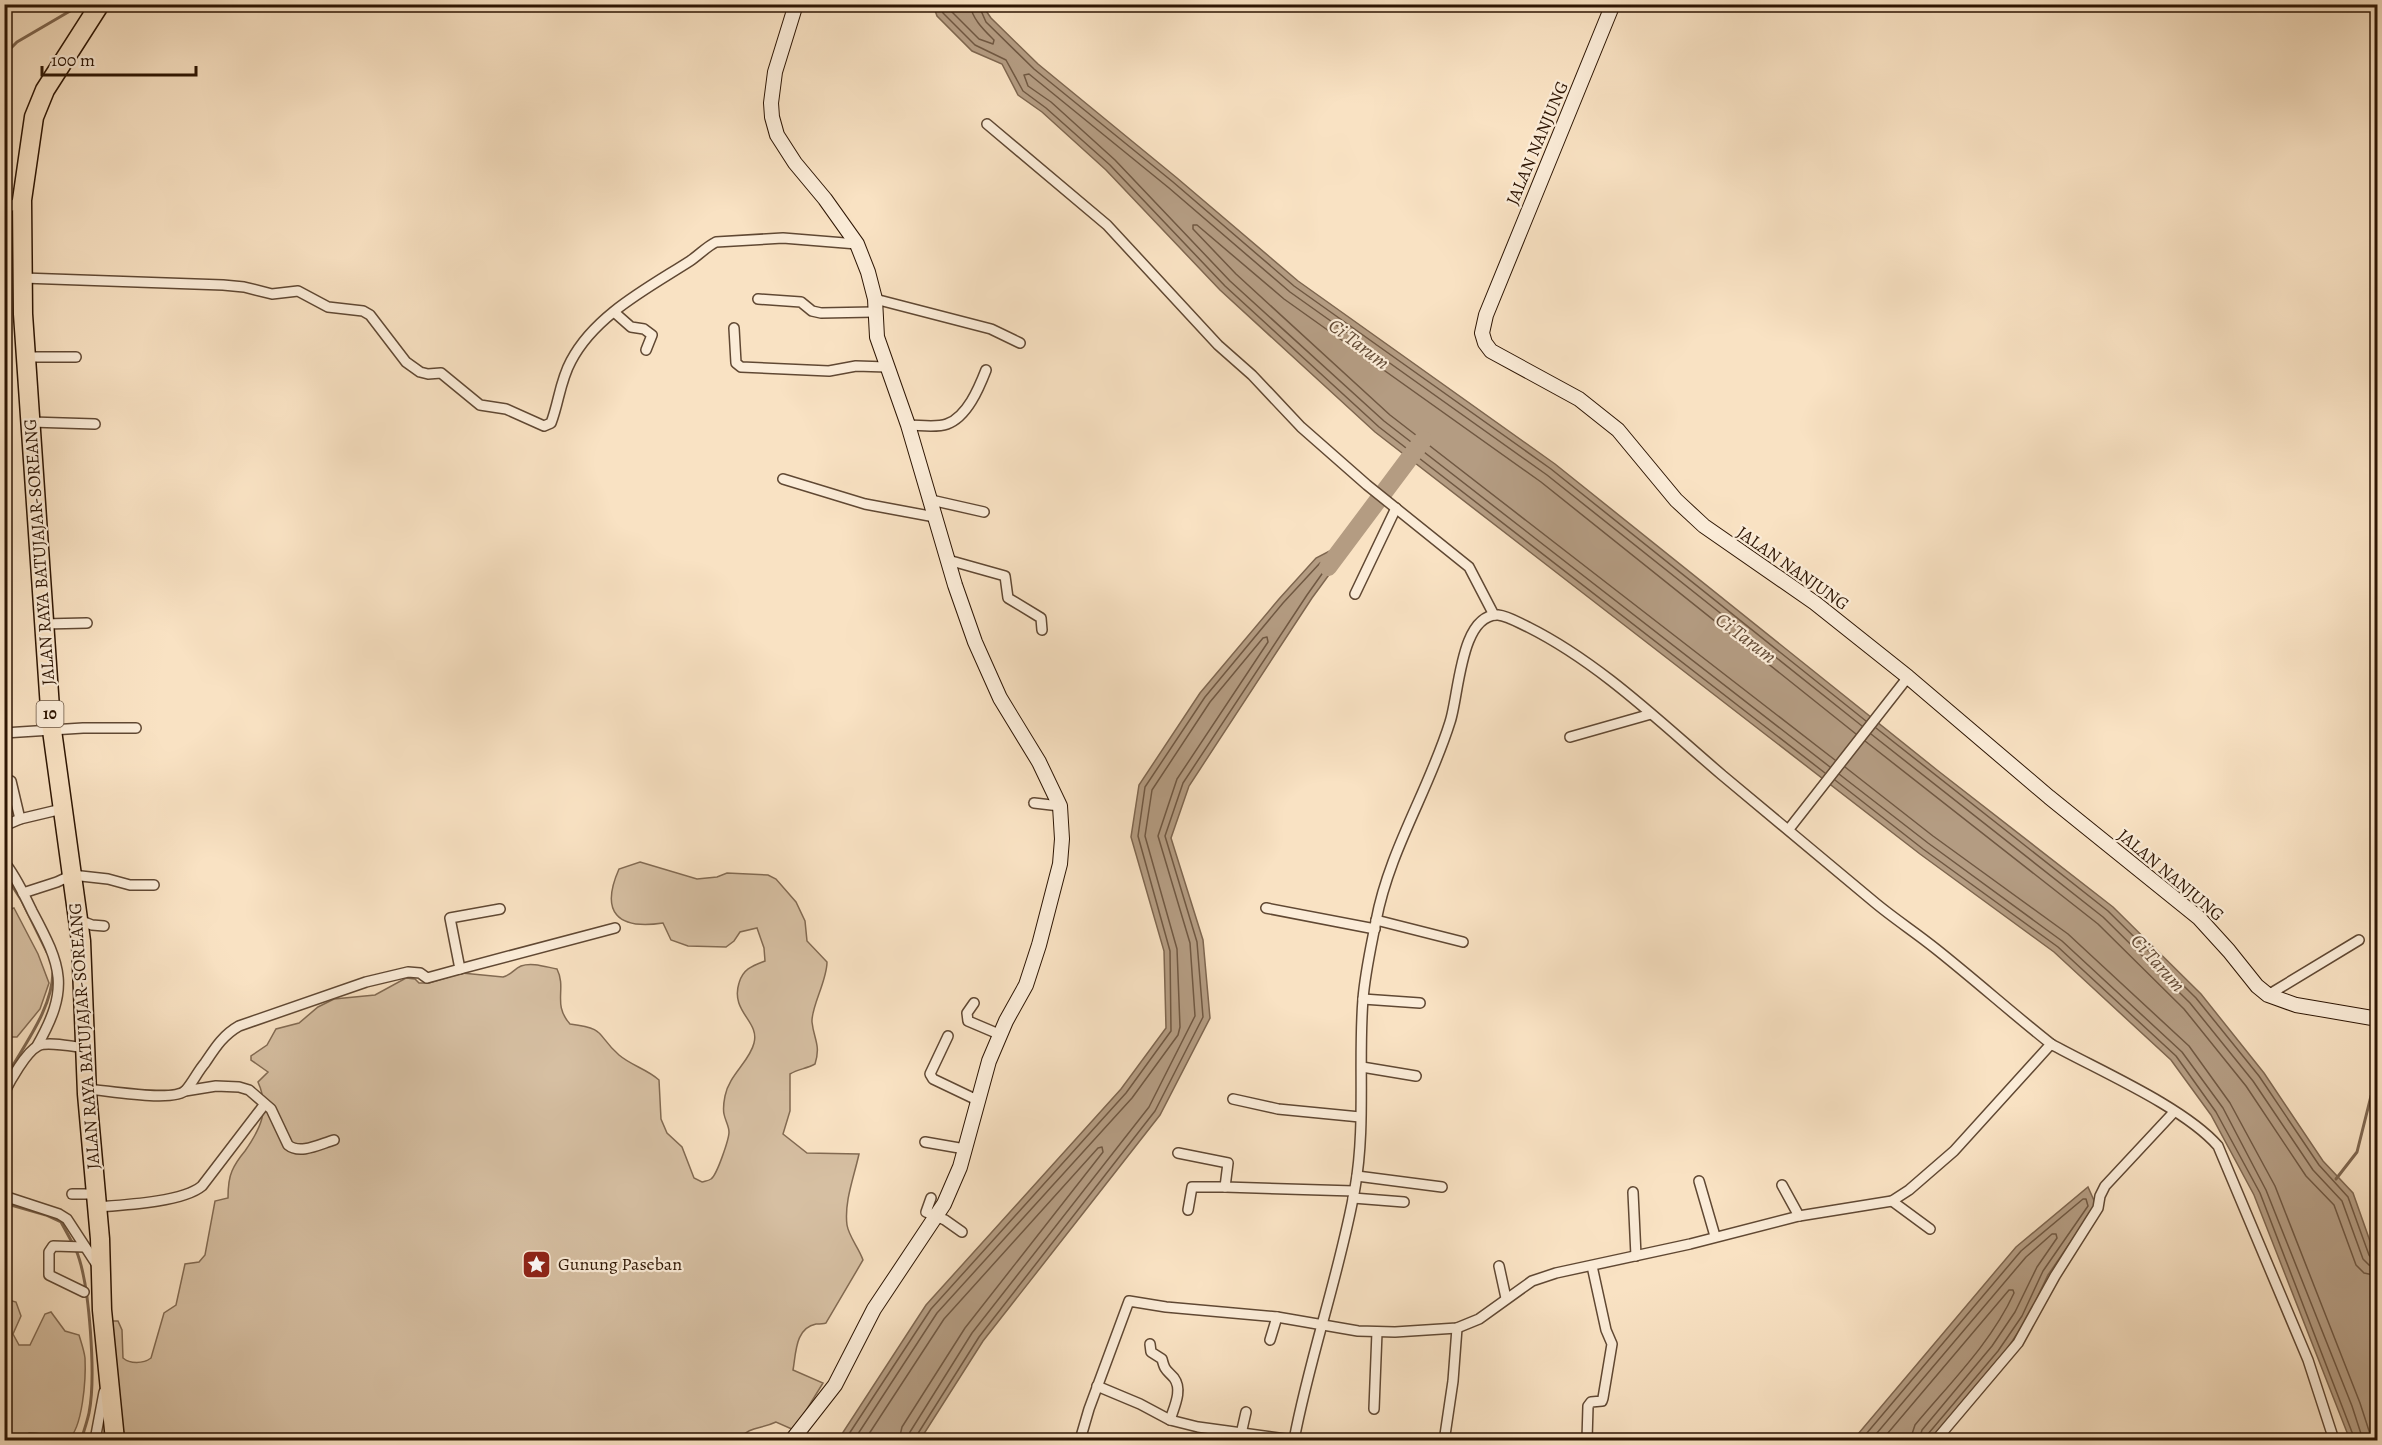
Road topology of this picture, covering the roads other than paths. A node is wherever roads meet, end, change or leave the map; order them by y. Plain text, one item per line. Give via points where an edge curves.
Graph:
1 (100, 4) edge
2 (796, 4) edge
3 (1613, 4) edge
4 (987, 124) dead end
5 (22, 200) junction
6 (4, 210) edge
7 (857, 244) junction
8 (23, 278) junction
9 (758, 299) dead end
10 (874, 306) junction
11 (614, 312) junction
12 (734, 328) dead end
13 (1020, 343) dead end
14 (646, 350) dead end
15 (26, 357) junction
16 (76, 357) dead end
17 (887, 367) junction
18 (986, 370) dead end
19 (32, 422) junction
20 (95, 424) dead end
21 (908, 426) junction
22 (783, 479) dead end
23 (931, 500) junction
24 (1396, 508) junction
25 (984, 512) dead end
26 (935, 517) junction
27 (948, 560) junction
28 (1355, 594) dead end
29 (1494, 615) junction
30 (87, 623) dead end
31 (43, 624) junction
32 (1042, 630) dead end
33 (1908, 677) junction
34 (1651, 714) junction
35 (136, 728) dead end
36 (52, 729) junction
37 (4, 733) edge
38 (1570, 737) dead end
39 (10, 781) dead end
40 (1034, 803) dead end
41 (1060, 806) junction
42 (62, 809) junction
43 (20, 819) junction
44 (6, 825) edge
45 (1789, 829) junction
46 (4, 862) edge
47 (72, 875) junction
48 (154, 885) dead end
49 (23, 892) junction
50 (1266, 908) dead end
51 (500, 909) dead end
52 (79, 920) junction
53 (1376, 925) junction
54 (104, 926) dead end
55 (615, 928) dead end
56 (2359, 940) dead end
57 (1463, 942) dead end
58 (460, 969) junction
59 (2268, 995) junction
60 (1363, 999) junction
61 (974, 1003) dead end
62 (1420, 1003) dead end
63 (2378, 1019) edge
64 (1001, 1035) junction
65 (948, 1036) dead end
66 (2051, 1044) junction
67 (37, 1046) junction
68 (86, 1048) junction
69 (1362, 1067) junction
70 (1416, 1076) dead end
71 (86, 1089) junction
72 (185, 1091) junction
73 (4, 1093) edge
74 (1233, 1099) dead end
75 (977, 1100) junction
76 (264, 1105) junction
77 (2174, 1112) junction
78 (1360, 1117) junction
79 (334, 1140) dead end
80 (925, 1142) dead end
81 (965, 1149) junction
82 (1178, 1153) dead end
83 (1357, 1176) junction
84 (1699, 1181) dead end
85 (1782, 1185) dead end
86 (1225, 1187) junction
87 (1442, 1187) dead end
88 (1633, 1192) dead end
89 (72, 1194) dead end
90 (1354, 1194) junction
91 (4, 1196) edge
92 (96, 1201) junction
93 (1892, 1201) junction
94 (1404, 1202) dead end
95 (1188, 1210) dead end
96 (937, 1216) junction
97 (1799, 1216) junction
98 (1930, 1228) dead end
99 (962, 1232) dead end
100 (1715, 1236) junction
101 (82, 1247) junction
102 (1636, 1256) junction
103 (1500, 1266) dead end
104 (1592, 1266) junction
105 (100, 1270) junction
106 (84, 1292) dead end
107 (1506, 1298) junction
108 (1277, 1317) junction
109 (1321, 1325) junction
110 (1457, 1328) junction
111 (1377, 1332) junction
112 (1270, 1340) dead end
113 (1150, 1344) dead end
114 (108, 1375) junction
115 (1097, 1386) junction
116 (1374, 1409) dead end
117 (1246, 1412) dead end
118 (1170, 1420) junction
119 (1241, 1434) junction
120 (1445, 1435) dead end
121 (95, 1440) edge
122 (115, 1440) edge
123 (792, 1440) edge
124 (1080, 1440) edge
125 (1293, 1440) edge
126 (1587, 1440) edge
127 (1936, 1440) edge
128 (2334, 1440) edge

1 - 5 highway, JALAN RAYA BATUJAJAR-SOREANG / 10 via 39,102
2 - 7 street via 775,72 772,117 777,135 795,163
3 - 33 street, JALAN NANJUNG via 1486,315 1482,333 1485,343 1491,351 1580,399 1632,444 1660,483 1704,526 1815,603
4 - 24 street via 1107,225 1218,345 1301,427
5 - 6 street
5 - 8 highway, JALAN RAYA BATUJAJAR-SOREANG / 10
7 - 10 street via 868,272
7 - 11 street via 783,238 716,242
8 - 11 street via 223,285 272,294 298,291 328,307 365,312 400,356 420,372 441,373 480,405 506,410 544,426 551,423 571,360 587,337
8 - 15 highway, JALAN RAYA BATUJAJAR-SOREANG / 10
9 - 10 street via 801,302 821,313
10 - 13 street via 991,329
10 - 17 street via 877,337
11 - 14 street via 631,327 652,334
12 - 17 street via 736,363 741,367 829,371 856,366
15 - 16 street
15 - 19 highway, JALAN RAYA BATUJAJAR-SOREANG / 10
17 - 21 street
18 - 21 street via 974,397 956,420 945,425
19 - 20 street
19 - 31 highway, JALAN RAYA BATUJAJAR-SOREANG / 10
21 - 23 street
22 - 26 street via 865,504
23 - 25 street
23 - 26 street
24 - 28 street
24 - 29 street via 1469,567
26 - 27 street
27 - 32 street via 1005,576 1008,598 1041,618
27 - 41 street via 975,642
29 - 34 street via 1505,616 1558,643
29 - 53 street via 1482,620 1467,645 1451,719 1389,871
30 - 31 street
31 - 36 highway, JALAN RAYA BATUJAJAR-SOREANG / 10
33 - 45 street
33 - 59 street, JALAN NANJUNG via 2199,918
34 - 38 street
34 - 45 street
35 - 36 street
36 - 37 street
36 - 42 highway, JALAN RAYA BATUJAJAR-SOREANG / 10
39 - 43 street
40 - 41 street
41 - 64 street via 1060,864 1045,927 1026,985
42 - 43 street
42 - 47 highway, JALAN RAYA BATUJAJAR-SOREANG / 10
43 - 44 street
45 - 66 street
46 - 49 street
47 - 48 street
47 - 49 street
47 - 52 highway, JALAN RAYA BATUJAJAR-SOREANG / 10
49 - 67 street via 56,959 59,975 54,1011
50 - 53 street
51 - 58 street via 450,918
52 - 54 street
52 - 68 highway, JALAN RAYA BATUJAJAR-SOREANG / 10
53 - 57 street
53 - 60 street
55 - 58 street
56 - 59 street
58 - 72 street via 427,978 408,972 366,982 239,1026 227,1033
59 - 63 street, JALAN NANJUNG via 2322,1011
60 - 62 street
60 - 69 street
61 - 64 street via 967,1013 968,1022
64 - 75 street
65 - 75 street via 930,1074
66 - 77 street
66 - 93 street via 1954,1151
67 - 68 street
67 - 73 street
68 - 71 highway, JALAN RAYA BATUJAJAR-SOREANG / 10
69 - 70 street
69 - 78 street
71 - 72 street via 145,1096
71 - 92 highway, JALAN RAYA BATUJAJAR-SOREANG / 10
72 - 76 street via 244,1087
74 - 78 street via 1278,1109
75 - 81 street
76 - 79 street via 271,1109 292,1149
76 - 92 street via 195,1192 145,1204
77 - 127 street via 2105,1186 2098,1208 2018,1343
77 - 128 street via 2218,1146 2308,1360
78 - 83 street
80 - 81 street
81 - 96 street via 960,1167 933,1199
82 - 86 street via 1228,1163
83 - 87 street
83 - 90 street
84 - 100 street
85 - 97 street
86 - 90 street
86 - 95 street via 1192,1187
88 - 102 street
89 - 92 street
90 - 94 street
90 - 109 street
91 - 101 street via 59,1214 67,1220
92 - 105 highway, JALAN RAYA BATUJAJAR-SOREANG / 10
93 - 97 street
93 - 98 street
96 - 99 street
96 - 123 street via 874,1309 835,1385
97 - 100 street
100 - 102 street
101 - 105 street
101 - 106 street via 52,1246 49,1275
102 - 104 street
103 - 107 street
104 - 107 street via 1532,1281
104 - 126 street via 1612,1344 1602,1401 1590,1402 1588,1406
105 - 114 highway, JALAN RAYA BATUJAJAR-SOREANG / 10
107 - 110 street via 1479,1319
108 - 109 street
108 - 112 street
108 - 115 street via 1129,1301
109 - 111 street
109 - 125 street
110 - 111 street
110 - 120 street
111 - 116 street
113 - 118 street via 1151,1352 1162,1359 1164,1369 1178,1385
114 - 121 street
114 - 122 highway, JALAN RAYA BATUJAJAR-SOREANG / 10
115 - 118 street
115 - 124 street
117 - 119 street
118 - 119 street
119 - 125 street

